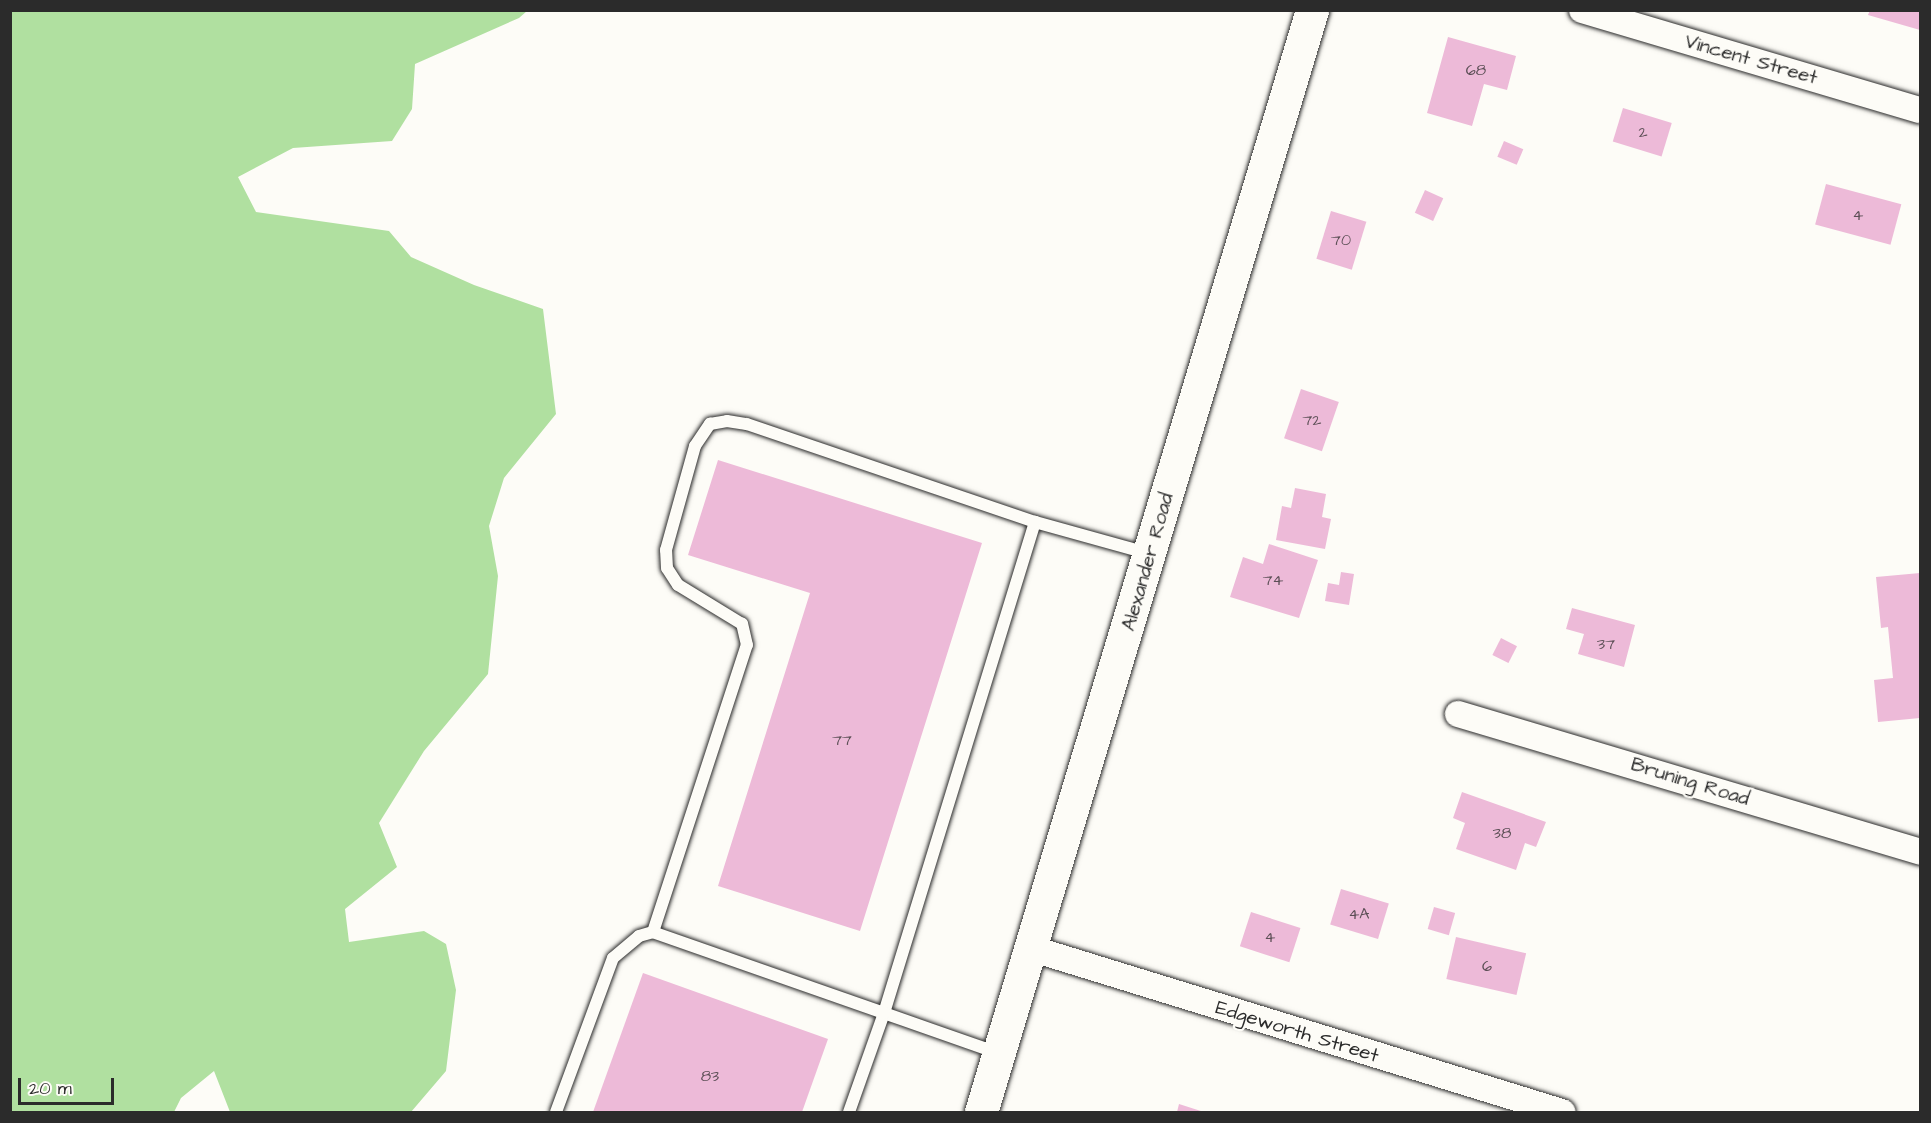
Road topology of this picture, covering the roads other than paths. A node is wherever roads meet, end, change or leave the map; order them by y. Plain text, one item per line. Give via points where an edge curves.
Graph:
1 (1312, 10) edge
2 (1582, 10) edge
3 (1920, 110) edge
4 (1035, 522) junction
5 (1151, 554) junction
6 (1458, 714) dead end
7 (1920, 852) edge
8 (653, 932) junction
9 (1033, 949) junction
10 (884, 1012) junction
11 (999, 1053) junction
12 (556, 1113) edge
13 (849, 1113) edge
14 (981, 1113) edge
15 (1562, 1113) edge

1 - 5 street, Alexander Road via 1215,325
2 - 3 street, Vincent Street
4 - 5 lane
4 - 8 lane via 747,424 710,424 695,446 666,550 667,568 678,585 742,624 747,645
4 - 10 lane
5 - 9 street, Alexander Road
6 - 7 street, Bruning Road
8 - 10 lane
8 - 12 lane via 639,936 613,958
9 - 11 street, Alexander Road
9 - 15 street, Edgeworth Street
10 - 11 lane
10 - 13 lane
11 - 14 street, Alexander Road

